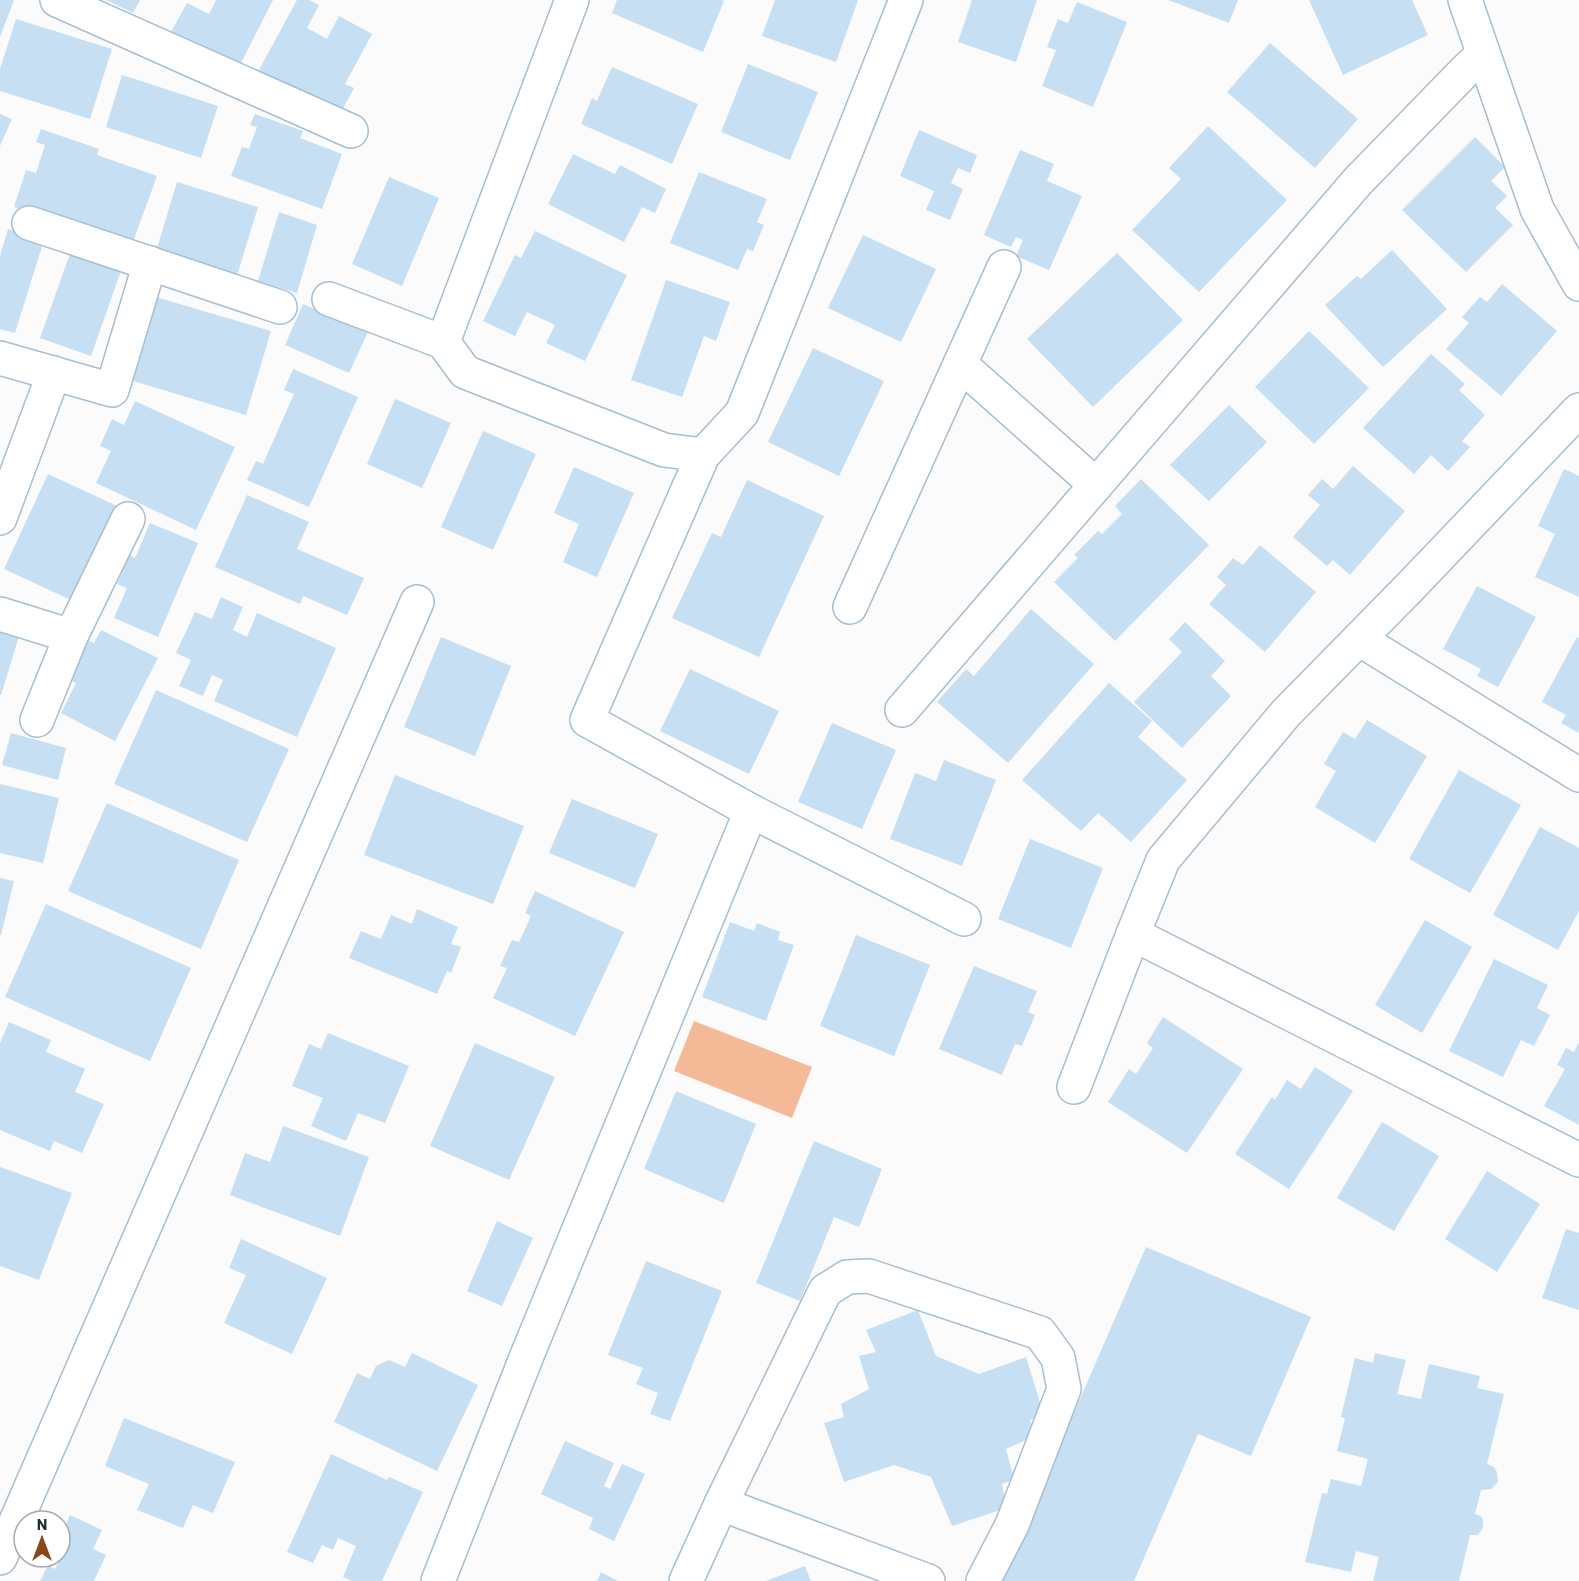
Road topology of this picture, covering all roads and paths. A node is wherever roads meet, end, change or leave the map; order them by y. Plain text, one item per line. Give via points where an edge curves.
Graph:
1 (57, 0) edge
2 (572, 0) edge
3 (906, 0) edge
4 (1465, 0) edge
5 (1484, 54) junction
6 (351, 131) dead end
7 (29, 223) dead end
8 (150, 263) junction
9 (1004, 267) dead end
10 (1579, 284) edge
11 (329, 299) dead end
12 (280, 307) dead end
13 (443, 342) junction
14 (0, 358) edge
15 (960, 364) junction
16 (54, 373) junction
17 (1579, 410) edge
18 (703, 455) junction
19 (1096, 485) junction
20 (0, 518) edge
21 (129, 519) dead end
22 (417, 602) dead end
23 (850, 607) dead end
24 (0, 614) edge
25 (71, 636) junction
26 (1359, 639) junction
27 (902, 710) dead end
28 (37, 720) dead end
29 (1579, 775) edge
30 (751, 811) junction
31 (964, 919) dead end
32 (1132, 934) junction
33 (1074, 1087) dead end
34 (1579, 1160) edge
35 (721, 1504) junction
36 (0, 1558) edge
37 (438, 1581) edge
38 (686, 1581) edge
39 (928, 1581) edge
40 (983, 1581) edge

1 - 6 street
2 - 13 street
3 - 18 street via 742,413
4 - 5 street
5 - 10 street via 1537,209
5 - 19 street via 1358,181
7 - 8 street
8 - 12 street
8 - 16 street via 112,390
9 - 15 street
11 - 13 street
13 - 18 street via 465,372 664,450
14 - 16 street
15 - 19 street
15 - 23 street
16 - 20 street
17 - 26 street
18 - 30 street via 588,720
19 - 27 street
21 - 25 street
22 - 36 street
24 - 25 street
25 - 28 street
26 - 29 street
26 - 32 street via 1286,713 1163,860
30 - 31 street
30 - 37 street
32 - 33 street
32 - 34 street
35 - 38 street
35 - 39 street
35 - 40 street via 825,1291 847,1277 869,1276 1040,1333 1058,1358 1064,1389 1012,1525

